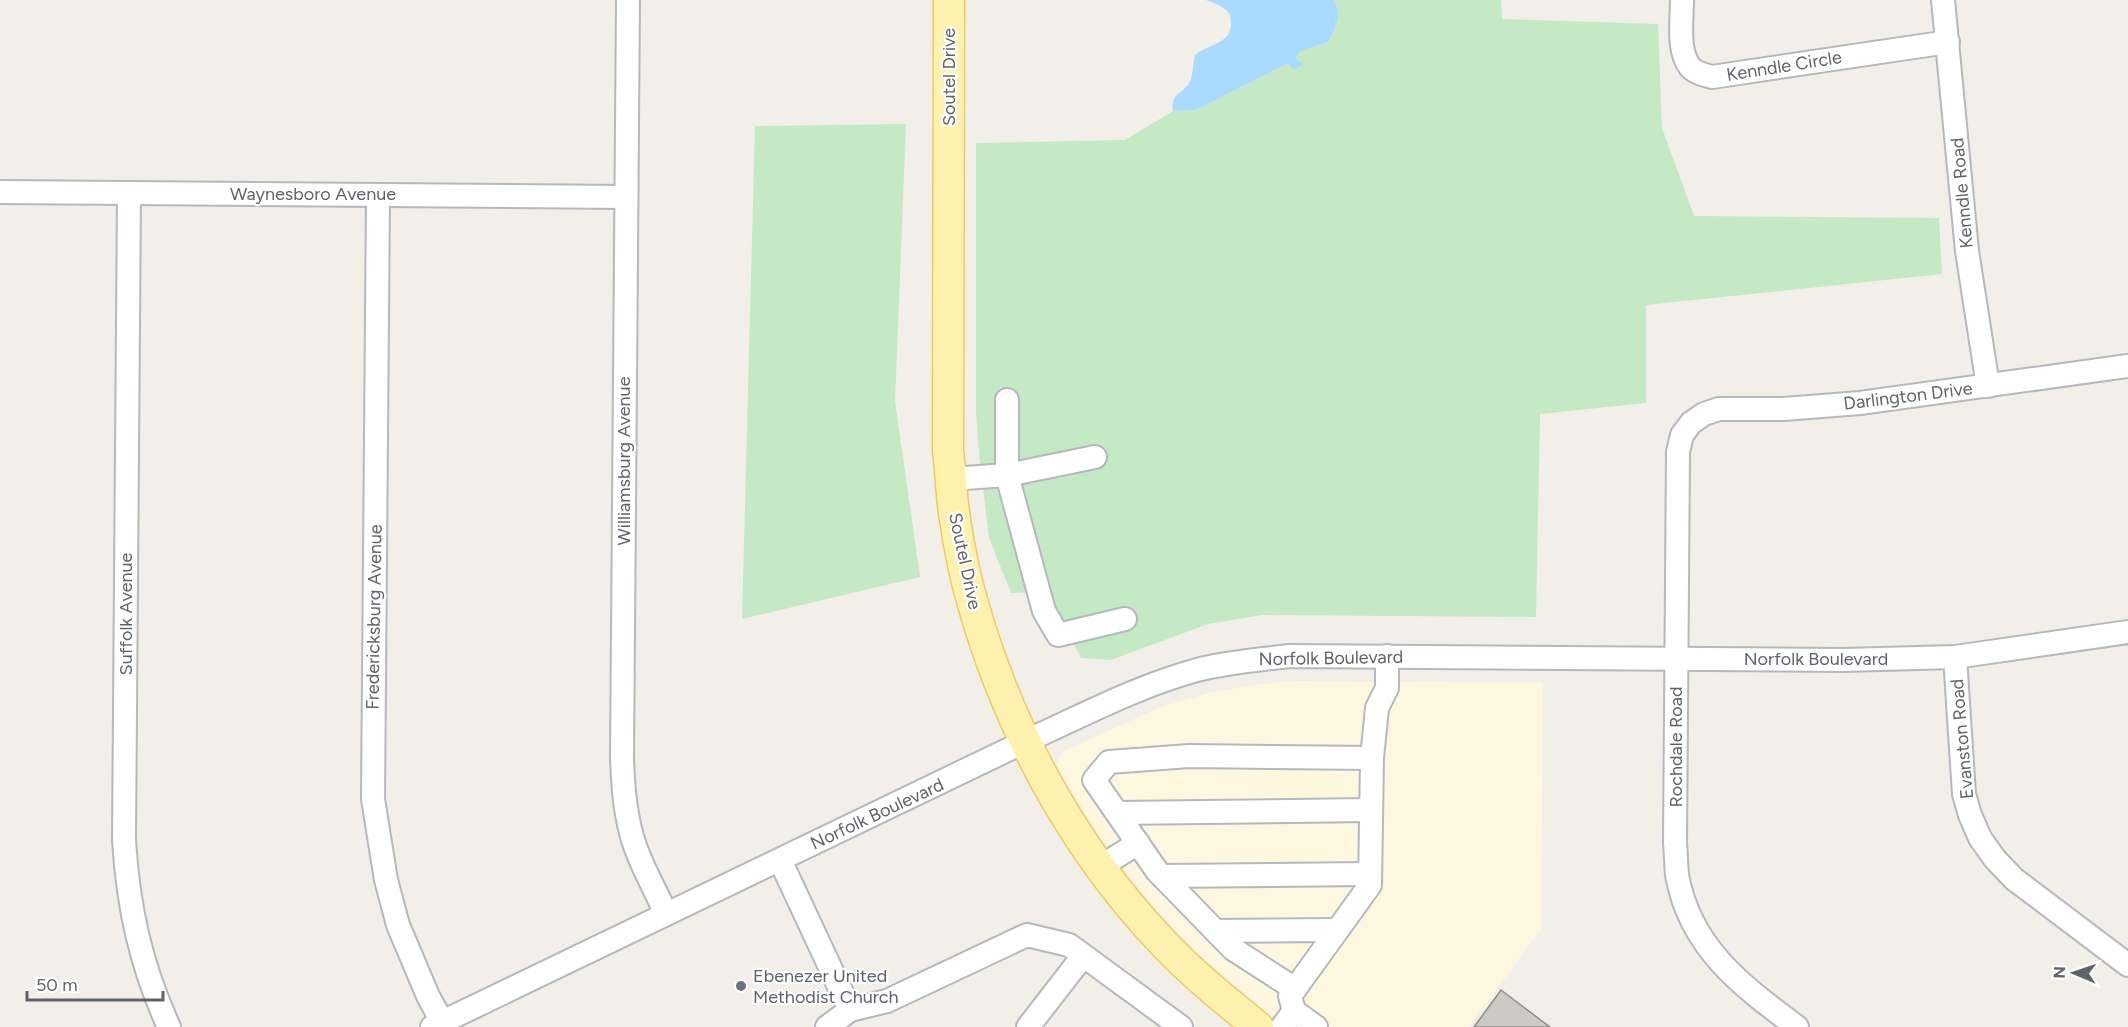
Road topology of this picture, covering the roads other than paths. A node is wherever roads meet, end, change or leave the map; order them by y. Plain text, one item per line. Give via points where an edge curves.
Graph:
1 (628, 0) edge
2 (949, 0) edge
3 (1682, 0) edge
4 (1943, 0) edge
5 (1948, 42) junction
6 (0, 192) edge
7 (129, 194) junction
8 (378, 195) junction
9 (626, 196) junction
10 (2128, 366) edge
11 (1988, 386) junction
12 (1007, 400) dead end
13 (1691, 423) joint
14 (1095, 457) dead end
15 (1007, 475) junction
16 (951, 479) junction
17 (1125, 619) dead end
18 (2128, 632) edge
19 (1387, 656) junction
20 (1955, 657) junction
21 (1677, 658) junction
22 (1026, 741) junction
23 (1372, 758) junction
24 (1370, 810) junction
25 (1117, 813) junction
26 (1138, 843) junction
27 (780, 860) junction
28 (1100, 867) junction
29 (1370, 874) junction
30 (1162, 876) junction
31 (666, 914) junction
32 (1336, 930) junction
33 (1216, 931) junction
34 (1083, 956) junction
35 (2128, 965) edge
36 (1290, 1009) edge
37 (850, 1010) junction
38 (440, 1025) edge
39 (169, 1027) edge
40 (827, 1027) edge
41 (1028, 1027) edge
42 (1181, 1027) edge
43 (1258, 1027) edge
44 (1316, 1027) edge
45 (1797, 1027) edge

1 - 9 street, Williamsburg Avenue
2 - 16 main road, Soutel Drive via 947,404
3 - 5 street, Kenndle Circle via 1685,56 1691,68 1712,77
4 - 5 street, Kenndle Road
5 - 11 street, Kenndle Road via 1967,251
6 - 7 street, Waynesboro Avenue
7 - 8 street, Waynesboro Avenue
7 - 39 street, Suffolk Avenue via 124,840 134,924 144,963
8 - 9 street, Waynesboro Avenue
8 - 38 street, Fredericksburg Avenue via 374,799 386,880 398,925
9 - 31 street, Williamsburg Avenue via 623,789 635,847
10 - 11 street, Darlington Drive
11 - 13 street, Darlington Drive via 1860,403 1719,409
12 - 15 street
13 - 21 street, Rochdale Road via 1678,452
14 - 15 street
15 - 16 street
15 - 17 street via 1044,611 1058,635
16 - 22 main road, Soutel Drive via 972,602 996,676
18 - 20 street, Norfolk Boulevard
19 - 21 street, Norfolk Boulevard
19 - 22 street, Norfolk Boulevard via 1289,656 1198,669 1126,695
19 - 23 street via 1387,688 1377,708
20 - 21 street, Norfolk Boulevard
20 - 35 street, Evanston Road via 1964,794 1980,838 2014,879
21 - 45 street, Rochdale Road via 1675,843 1684,902 1709,950 1725,969
22 - 27 street, Norfolk Boulevard
22 - 28 main road, Soutel Drive via 1060,809
23 - 24 street
23 - 25 street via 1190,756 1109,762 1094,780
24 - 25 street
24 - 29 street
25 - 26 street
26 - 28 street
26 - 30 street
27 - 31 street, Norfolk Boulevard
27 - 37 street
28 - 43 main road, Soutel Drive via 1181,962
29 - 30 street
29 - 32 street via 1370,885
30 - 33 street
31 - 38 street, Norfolk Boulevard
32 - 33 street
32 - 36 street
33 - 36 street
34 - 37 street via 1069,945 1027,935 887,1001
34 - 41 street
34 - 42 street
36 - 44 street
37 - 40 street

